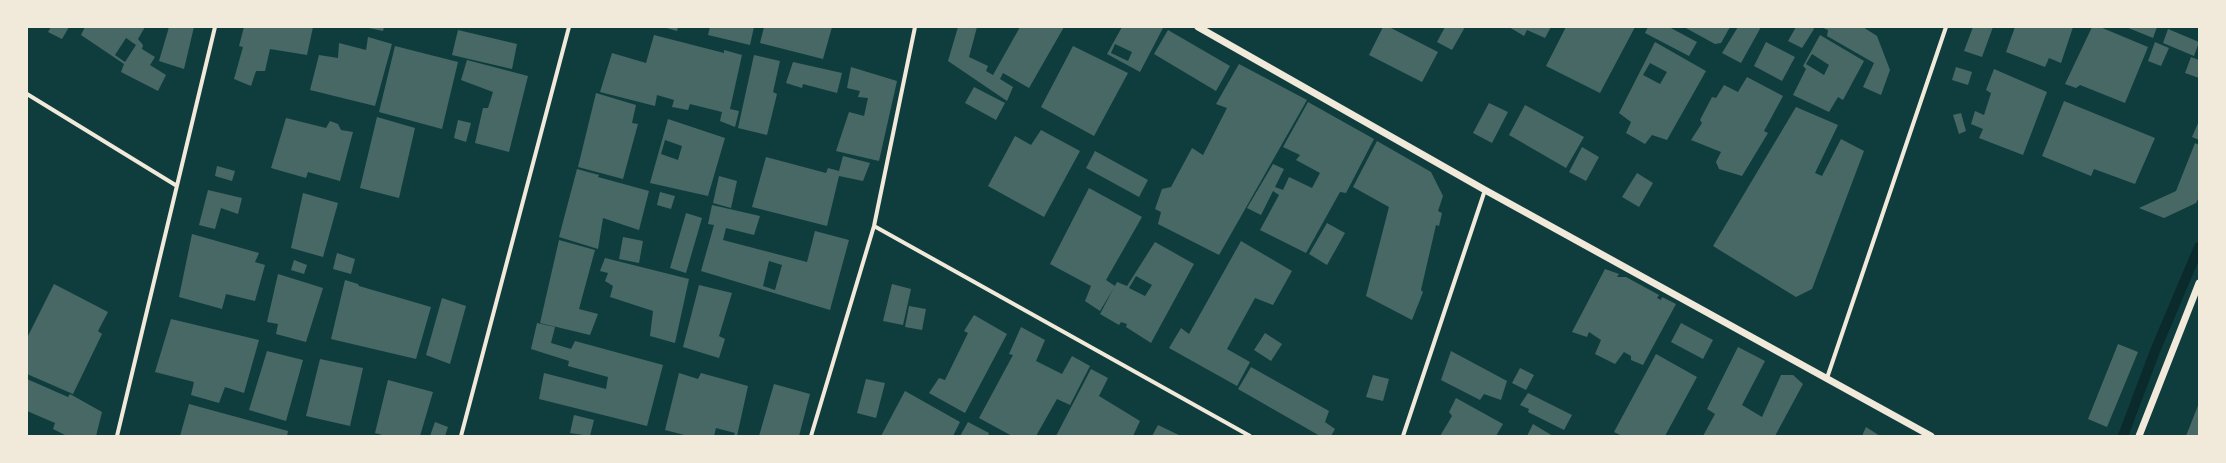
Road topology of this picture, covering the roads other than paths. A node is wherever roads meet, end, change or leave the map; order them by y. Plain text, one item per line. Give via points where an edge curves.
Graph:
1 (215, 27) edge
2 (569, 27) edge
3 (915, 27) edge
4 (1198, 27) edge
5 (1945, 27) edge
6 (27, 94) edge
7 (177, 186) junction
8 (1485, 190) junction
9 (874, 226) junction
10 (2199, 283) edge
11 (1827, 378) junction
12 (117, 436) edge
13 (461, 436) edge
14 (810, 436) edge
15 (1250, 436) edge
16 (1403, 436) edge
17 (1931, 436) edge
18 (2139, 436) edge

1 - 7 street
2 - 13 street
3 - 9 street
4 - 8 street
5 - 11 street
6 - 7 street
7 - 12 street
8 - 11 street
8 - 16 street
9 - 14 street
9 - 15 street
10 - 18 street
11 - 17 street

